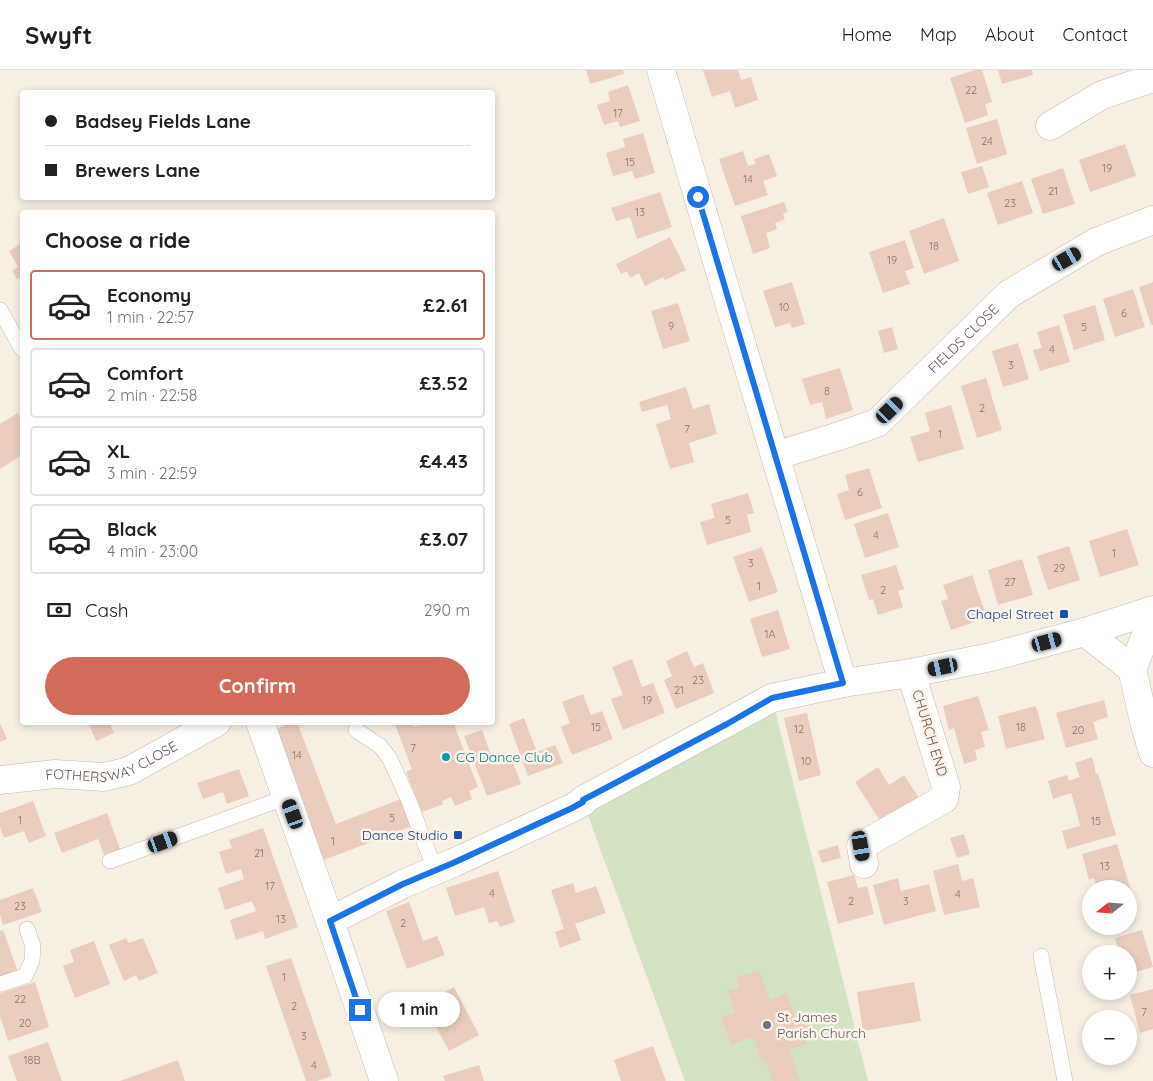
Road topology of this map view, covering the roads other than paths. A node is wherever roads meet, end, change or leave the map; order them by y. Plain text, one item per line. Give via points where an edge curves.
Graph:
1 (661, 70) edge
2 (1153, 78) edge
3 (1050, 126) dead end
4 (1153, 220) edge
5 (0, 310) edge
6 (20, 345) edge
7 (775, 456) junction
8 (1153, 610) edge
9 (1153, 618) edge
10 (1085, 632) junction
11 (1132, 669) junction
12 (912, 673) junction
13 (843, 683) junction
14 (212, 725) edge
15 (261, 725) edge
16 (356, 730) dead end
17 (1153, 754) edge
18 (0, 780) edge
19 (286, 797) junction
20 (110, 861) dead end
21 (864, 864) dead end
22 (435, 870) junction
23 (330, 921) junction
24 (26, 929) dead end
25 (1041, 956) dead end
26 (0, 984) edge
27 (384, 1081) edge
28 (1065, 1081) edge

1 - 7 street
2 - 3 street via 1102,95
4 - 7 street, FIELDS CLOSE via 1096,242 1009,294 877,423
5 - 6 lane
7 - 13 street
8 - 10 street
9 - 11 street
10 - 11 street
10 - 12 street
11 - 17 street
12 - 13 street
12 - 21 street, CHURCH END via 946,787 944,799 861,846
13 - 22 street via 772,698 572,808
14 - 18 street, FOTHERSWAY CLOSE via 129,771 104,777 54,774
15 - 19 street
16 - 22 lane via 380,746 390,760
19 - 20 lane
19 - 23 street
22 - 23 street
23 - 27 street
24 - 26 lane via 33,946 32,960 25,976
25 - 28 lane

